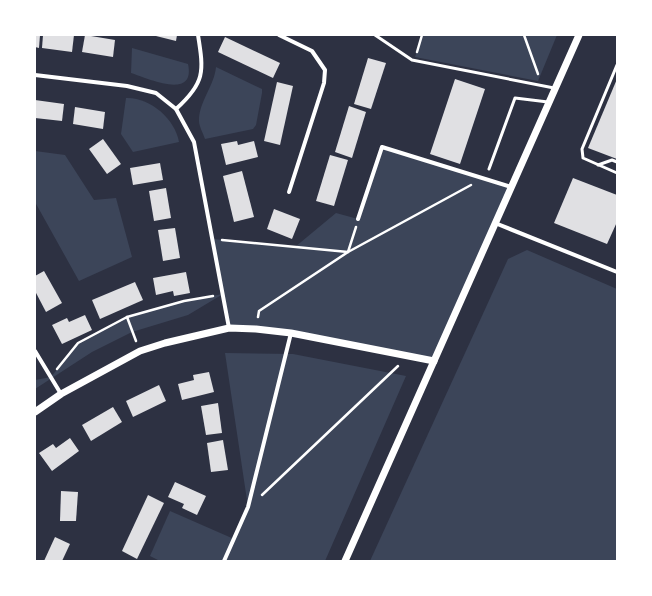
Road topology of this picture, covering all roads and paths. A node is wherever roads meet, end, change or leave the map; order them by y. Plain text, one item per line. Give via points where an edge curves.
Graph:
1 (198, 35) edge
2 (278, 35) edge
3 (375, 35) edge
4 (524, 35) edge
5 (579, 35) edge
6 (617, 65) edge
7 (35, 75) edge
8 (540, 80) dead end
9 (556, 89) junction
10 (550, 102) junction
11 (176, 109) junction
12 (617, 162) edge
13 (598, 164) junction
14 (489, 169) dead end
15 (617, 173) edge
16 (484, 178) junction
17 (511, 187) junction
18 (289, 192) dead end
19 (358, 219) joint
20 (495, 223) junction
21 (213, 239) junction
22 (348, 252) junction
23 (617, 272) edge
24 (223, 294) junction
25 (127, 317) junction
26 (230, 328) junction
27 (256, 329) junction
28 (291, 333) junction
29 (35, 351) edge
30 (140, 351) junction
31 (408, 356) junction
32 (434, 361) junction
33 (51, 377) junction
34 (61, 394) junction
35 (35, 412) edge
36 (248, 508) junction
37 (224, 561) edge
38 (345, 561) edge

1 - 11 street via 202,61 200,82
2 - 18 street via 312,51 325,70 324,83
3 - 9 lane via 412,60
4 - 8 path
5 - 9 street
6 - 13 lane via 582,149 583,158
7 - 11 street via 127,86 156,93
9 - 10 street
10 - 14 lane via 515,98
10 - 17 street
11 - 21 street via 194,142
12 - 13 lane via 612,160
13 - 15 lane
16 - 17 street
16 - 19 street via 382,147
16 - 22 path
17 - 20 street
19 - 22 path
20 - 23 street
20 - 32 street
21 - 22 path
21 - 24 street
22 - 27 path via 259,311
24 - 25 path via 184,301
24 - 26 street
25 - 30 path
25 - 33 path via 78,343
26 - 27 street
26 - 30 street
27 - 28 street
28 - 31 street
28 - 36 street
29 - 33 street
30 - 34 street
31 - 32 street
31 - 36 path
32 - 38 street
33 - 34 street
34 - 35 street
36 - 37 street

